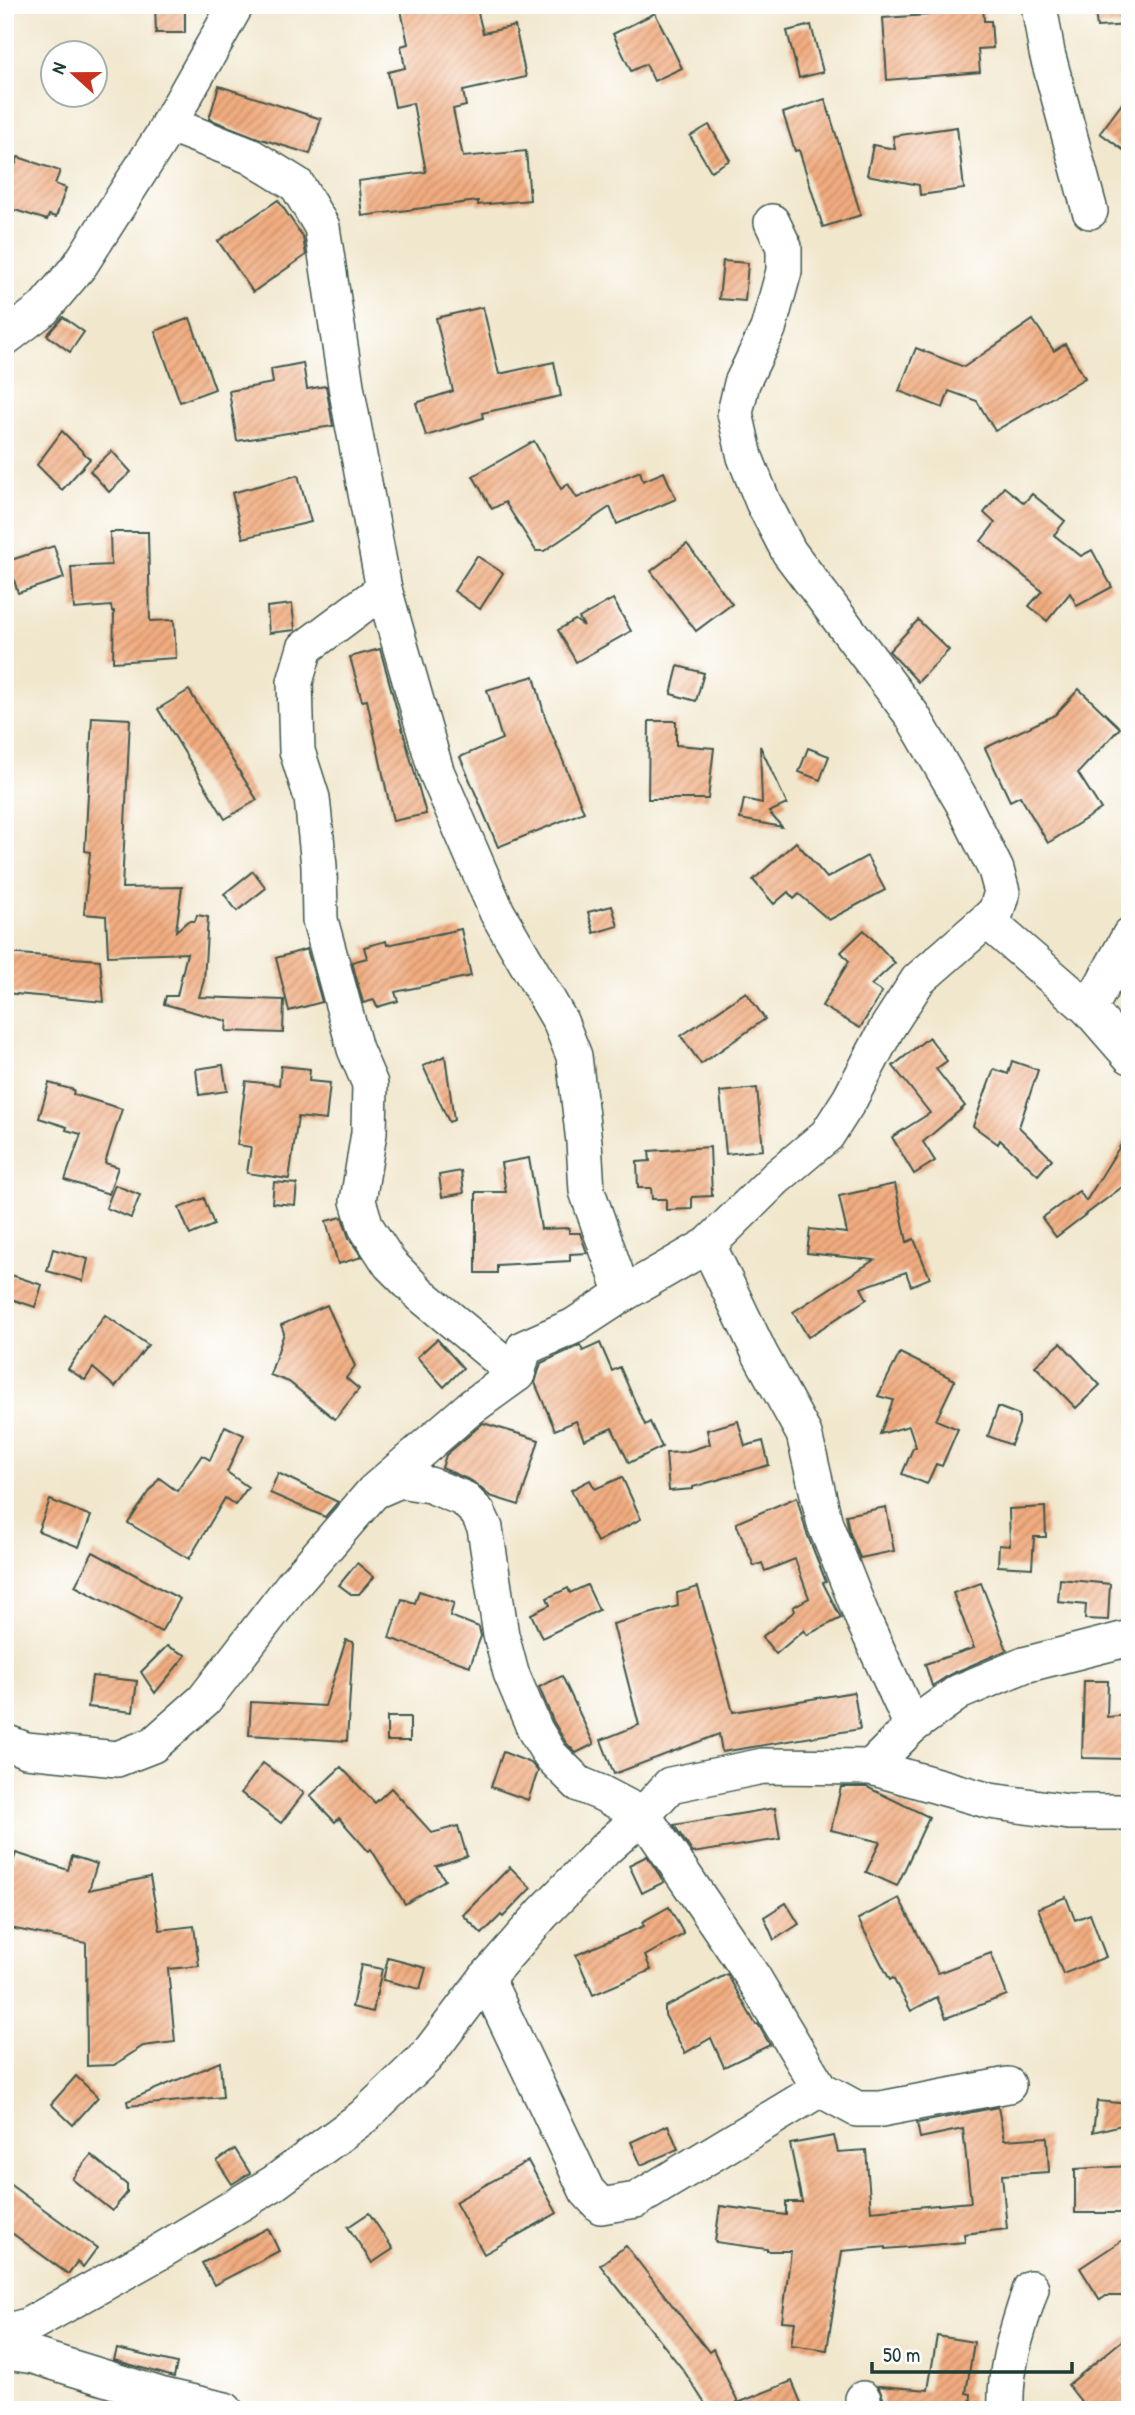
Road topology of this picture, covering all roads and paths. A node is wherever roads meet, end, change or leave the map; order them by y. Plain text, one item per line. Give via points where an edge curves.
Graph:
1 (236, 5) edge
2 (1039, 5) edge
3 (168, 124) junction
4 (1090, 211) dead end
5 (772, 222) dead end
6 (5, 338) edge
7 (384, 589) junction
8 (991, 916) junction
9 (1130, 936) edge
10 (1089, 1009) junction
11 (1130, 1056) edge
12 (708, 1245) junction
13 (623, 1294) junction
14 (517, 1374) junction
15 (374, 1491) junction
16 (1130, 1638) edge
17 (912, 1726) junction
18 (12, 1755) edge
19 (871, 1767) junction
20 (1130, 1812) edge
21 (643, 1815) junction
22 (486, 1978) junction
23 (1008, 2085) dead end
24 (820, 2089) junction
25 (1031, 2288) dead end
26 (5, 2332) edge
27 (5, 2352) edge
28 (225, 2410) edge
29 (1006, 2410) edge

1 - 3 street
2 - 4 street via 1047,52
3 - 6 street via 80,265 43,309
3 - 7 street via 250,156 297,185 322,227
5 - 8 street via 783,247 784,271 736,413 745,457 789,552 912,715 963,803 1002,892
7 - 13 street via 436,771 497,912 560,1021 574,1056 587,1191
7 - 14 street via 305,648 295,682 297,751 312,798 320,920 355,1049 370,1084 369,1133 358,1201 366,1227 390,1264
8 - 10 street via 999,931
8 - 12 street via 918,980 827,1135
9 - 10 street
10 - 11 street
12 - 13 street
12 - 17 street via 804,1434 825,1524
13 - 14 street via 574,1326 524,1348
14 - 15 street
15 - 18 street via 292,1586 204,1700 153,1745 117,1759
15 - 21 street via 400,1480 430,1485 464,1499 478,1513 485,1528 501,1635 535,1730 550,1755 579,1784
16 - 17 street via 1024,1665 959,1692
17 - 19 street
19 - 20 street via 990,1801 1069,1812
19 - 21 street via 763,1766 670,1785
21 - 22 street via 543,1913
21 - 24 street via 752,1977
22 - 24 street via 587,2191 601,2206 636,2200
22 - 26 street via 425,2057 363,2116 274,2183 27,2326
23 - 24 street via 881,2109 857,2109
25 - 29 street via 1010,2351
27 - 28 street via 34,2356

